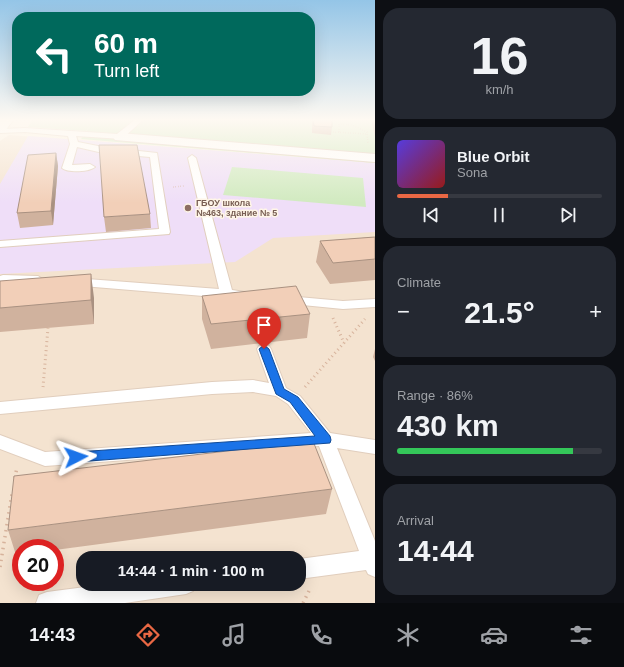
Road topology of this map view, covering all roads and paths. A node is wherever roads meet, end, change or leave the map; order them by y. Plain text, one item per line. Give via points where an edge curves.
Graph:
1 (72, 147) edge
2 (89, 147) edge
3 (243, 147) edge
4 (192, 158) dead end
5 (375, 158) edge
6 (90, 167) dead end
7 (199, 185) junction
8 (159, 188) junction
9 (0, 244) edge
10 (3, 279) edge
11 (48, 281) edge
12 (63, 282) edge
13 (226, 294) junction
14 (250, 296) edge
15 (273, 298) edge
16 (327, 304) junction
17 (372, 309) edge
18 (48, 328) dead end
19 (344, 343) junction
20 (264, 349) dead end
21 (280, 391) junction
22 (294, 400) junction
23 (42, 404) junction
24 (0, 408) edge
25 (325, 440) junction
26 (0, 442) edge
27 (375, 447) edge
28 (19, 450) junction
29 (14, 481) edge
30 (13, 489) edge
31 (373, 563) edge
32 (0, 567) edge
33 (306, 568) edge
34 (135, 591) edge
35 (47, 603) edge

1 - 6 lane via 64,161 67,168
2 - 8 lane via 154,154
3 - 5 street
4 - 7 lane
7 - 8 path
7 - 13 lane
8 - 9 lane via 165,232
10 - 11 lane
12 - 13 lane via 131,285
13 - 14 lane
15 - 16 lane
16 - 17 lane
16 - 19 path
17 - 19 path
18 - 23 path
19 - 22 path
20 - 21 lane
21 - 22 lane
21 - 23 lane via 252,386 212,388
22 - 25 lane
23 - 24 lane
25 - 27 lane
25 - 28 lane via 45,459
25 - 31 lane
26 - 28 lane
28 - 29 path
30 - 32 path
31 - 33 lane
34 - 35 lane

